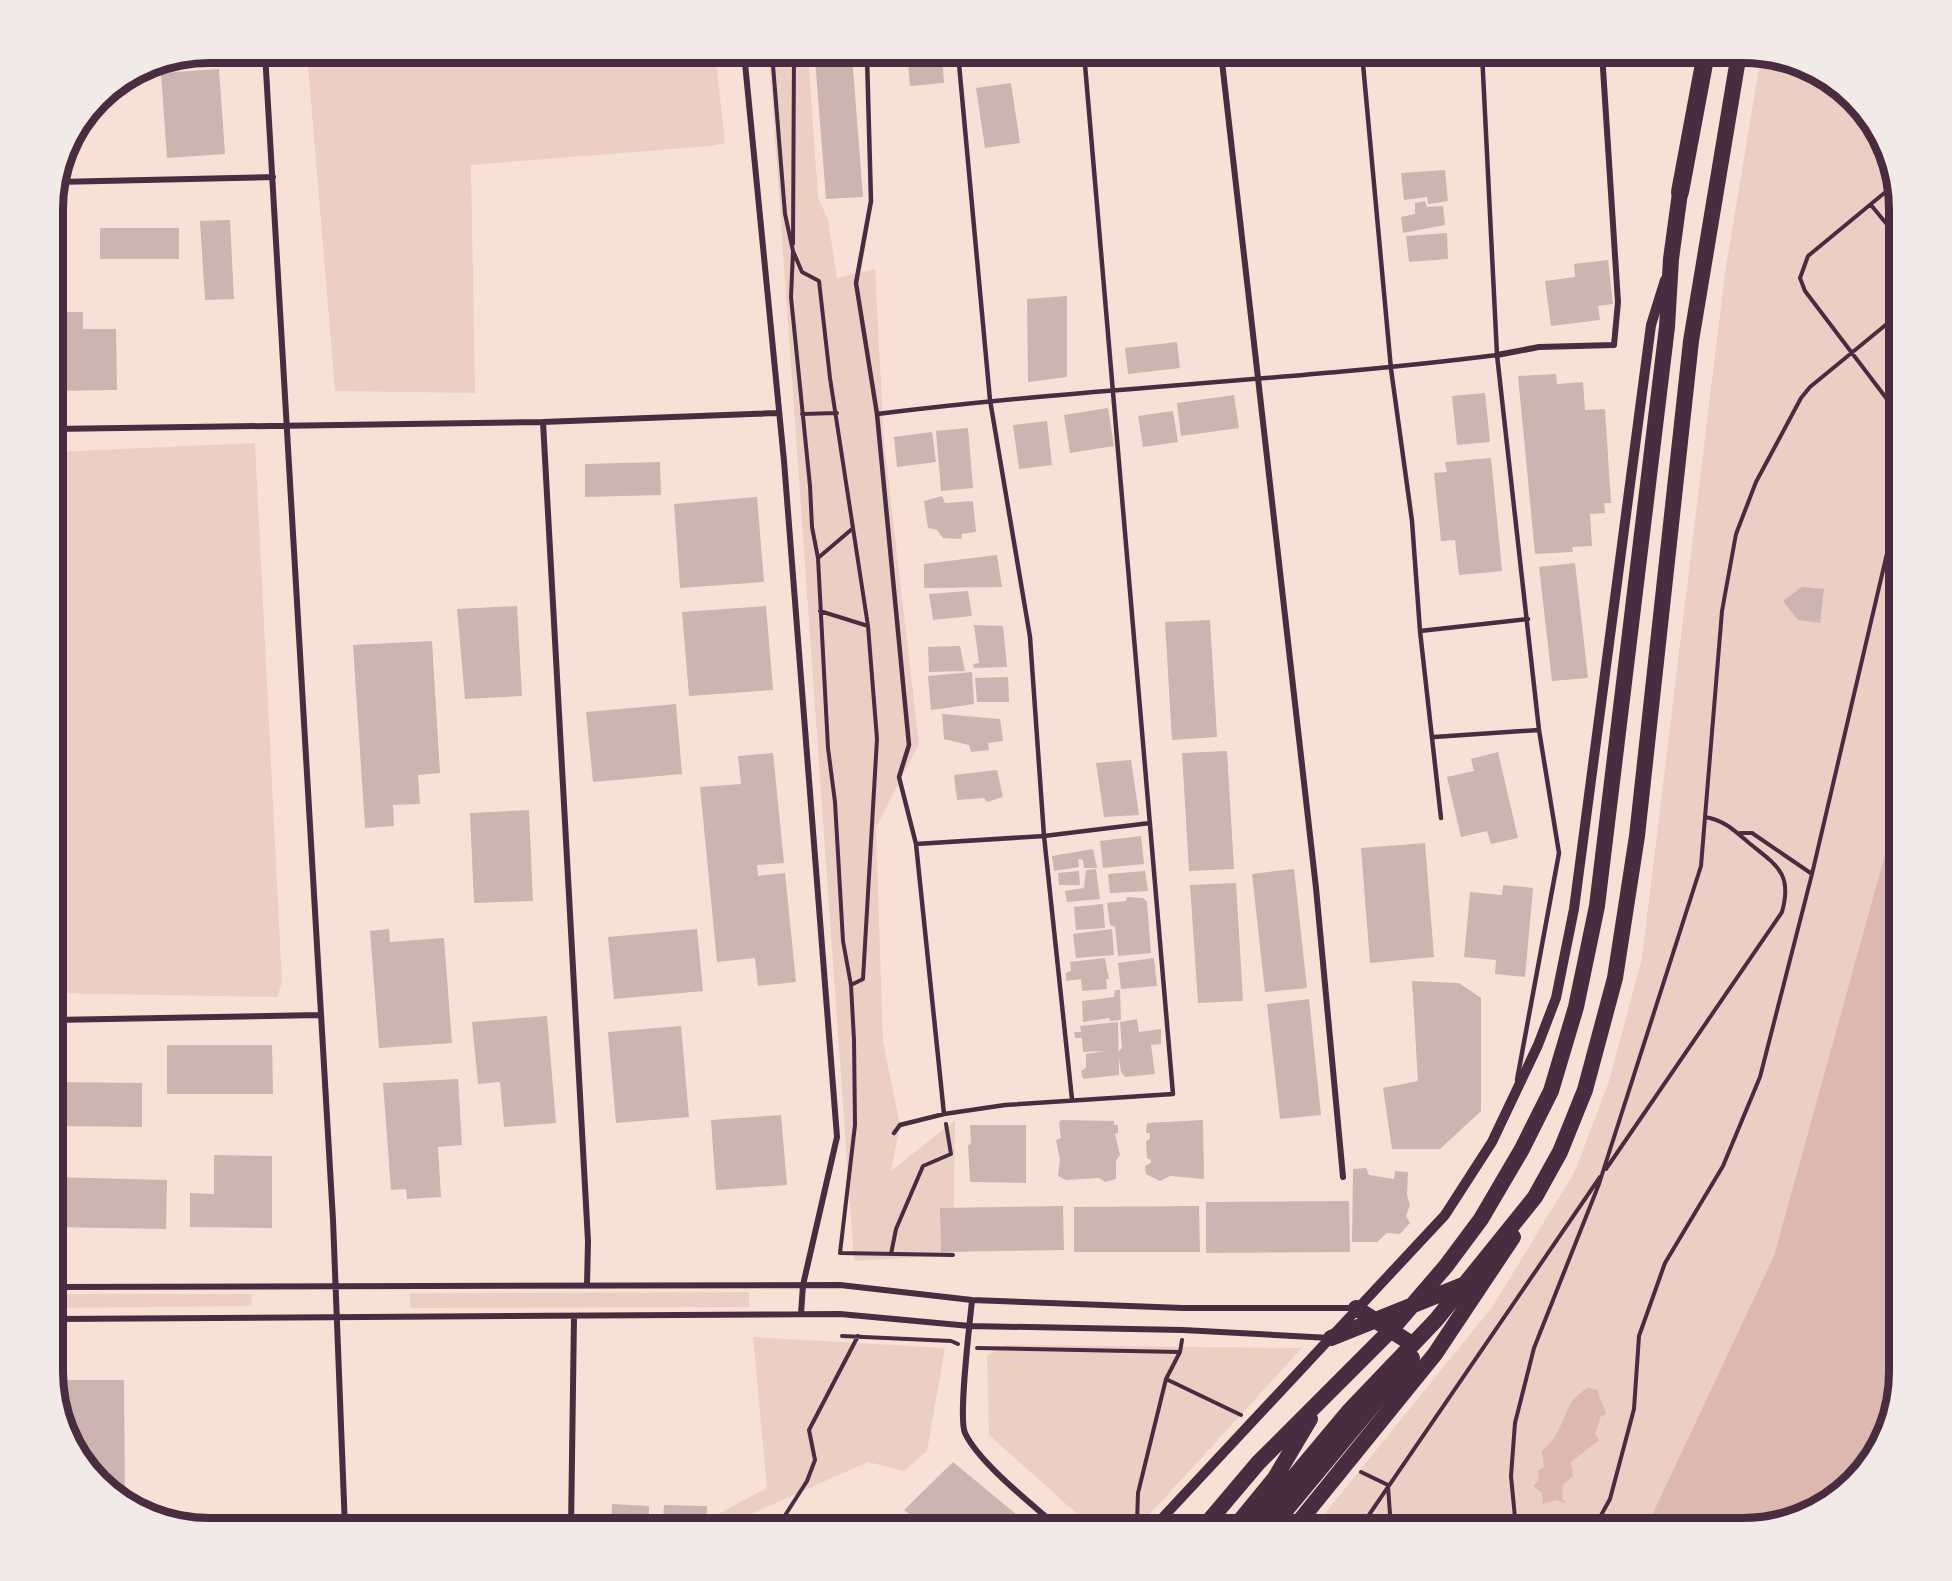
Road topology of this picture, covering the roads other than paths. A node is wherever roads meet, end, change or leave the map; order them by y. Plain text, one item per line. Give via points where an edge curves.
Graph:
1 (266, 63) edge
2 (745, 63) edge
3 (867, 63) edge
4 (959, 63) edge
5 (1085, 63) edge
6 (1222, 63) edge
7 (1363, 63) edge
8 (1483, 63) edge
9 (1603, 63) edge
10 (1698, 63) edge
11 (1704, 63) edge
12 (1737, 63) edge
13 (273, 177) junction
14 (66, 182) edge
15 (1680, 192) junction
16 (1671, 259) junction
17 (1497, 356) junction
18 (1391, 369) junction
19 (1259, 379) junction
20 (1111, 390) junction
21 (990, 400) junction
22 (777, 414) junction
23 (877, 414) junction
24 (543, 422) junction
25 (285, 426) junction
26 (63, 429) edge
27 (1528, 619) junction
28 (1420, 631) junction
29 (1539, 730) junction
30 (1434, 737) junction
31 (1441, 818) dead end
32 (1150, 823) junction
33 (1044, 836) junction
34 (916, 844) junction
35 (320, 1015) junction
36 (63, 1020) edge
37 (1516, 1089) junction
38 (1072, 1099) junction
39 (944, 1114) junction
40 (894, 1133) dead end
41 (1343, 1177) dead end
42 (1535, 1197) junction
43 (1466, 1284) junction
44 (587, 1285) junction
45 (803, 1285) junction
46 (334, 1286) junction
47 (63, 1287) edge
48 (972, 1300) junction
49 (1414, 1306) junction
50 (1356, 1308) junction
51 (801, 1314) junction
52 (574, 1317) junction
53 (336, 1318) junction
54 (1375, 1318) junction
55 (63, 1319) edge
56 (970, 1326) junction
57 (1391, 1330) junction
58 (1331, 1338) junction
59 (1412, 1344) junction
60 (1321, 1401) junction
61 (345, 1518) edge
62 (571, 1518) edge
63 (1048, 1518) edge
64 (1162, 1518) edge
65 (1211, 1518) edge
66 (1242, 1518) edge
67 (1259, 1518) edge
68 (1279, 1518) edge
69 (1302, 1518) edge

1 - 13 street
2 - 22 street
3 - 23 lane via 871,201 856,283
4 - 21 lane
5 - 20 lane
6 - 19 street
7 - 18 lane
8 - 17 lane
9 - 17 street via 1618,302 1614,345 1539,347
10 - 15 highway
11 - 15 highway
12 - 42 highway via 1691,341 1637,836 1615,978 1585,1090 1560,1152
13 - 14 street
13 - 25 street
15 - 16 highway
16 - 37 street via 1651,325 1575,909 1557,998
16 - 49 highway via 1667,327 1597,906 1576,1007 1551,1091 1522,1149 1481,1219
17 - 18 lane
17 - 27 lane
18 - 19 lane
18 - 28 lane via 1412,522
19 - 20 lane
19 - 41 street via 1316,888
20 - 21 lane
20 - 32 lane
21 - 23 lane
21 - 33 lane via 1030,637
22 - 24 street
22 - 45 street via 837,1137
23 - 34 lane via 909,745 899,777
24 - 25 street
24 - 44 street via 586,1206
25 - 26 street
25 - 35 street
27 - 28 lane
27 - 29 lane
28 - 30 lane
29 - 30 lane
29 - 37 lane via 1559,853
30 - 31 lane
32 - 33 lane
32 - 38 lane via 1173,1094
33 - 34 lane
33 - 38 lane
34 - 39 lane
35 - 36 street
35 - 46 street
37 - 50 street via 1492,1142 1445,1215
38 - 39 lane
39 - 40 lane via 900,1125
42 - 43 highway
42 - 69 highway via 1506,1251 1435,1354
43 - 49 highway
43 - 59 highway
44 - 45 street
44 - 46 street
45 - 48 street via 840,1285
45 - 51 street
46 - 47 street
46 - 53 street
48 - 50 street via 1183,1308
48 - 56 street
49 - 54 highway
49 - 57 highway
50 - 54 highway
50 - 58 street
51 - 52 street
51 - 56 street
52 - 53 street
52 - 62 street
53 - 55 street
53 - 61 street
54 - 57 highway
54 - 58 highway
56 - 58 street via 1183,1330
56 - 63 street via 964,1432 982,1457
57 - 59 highway
57 - 60 highway
58 - 64 street
59 - 67 highway via 1350,1410
59 - 68 highway via 1415,1355
60 - 65 highway via 1258,1463
60 - 66 highway via 1275,1478

